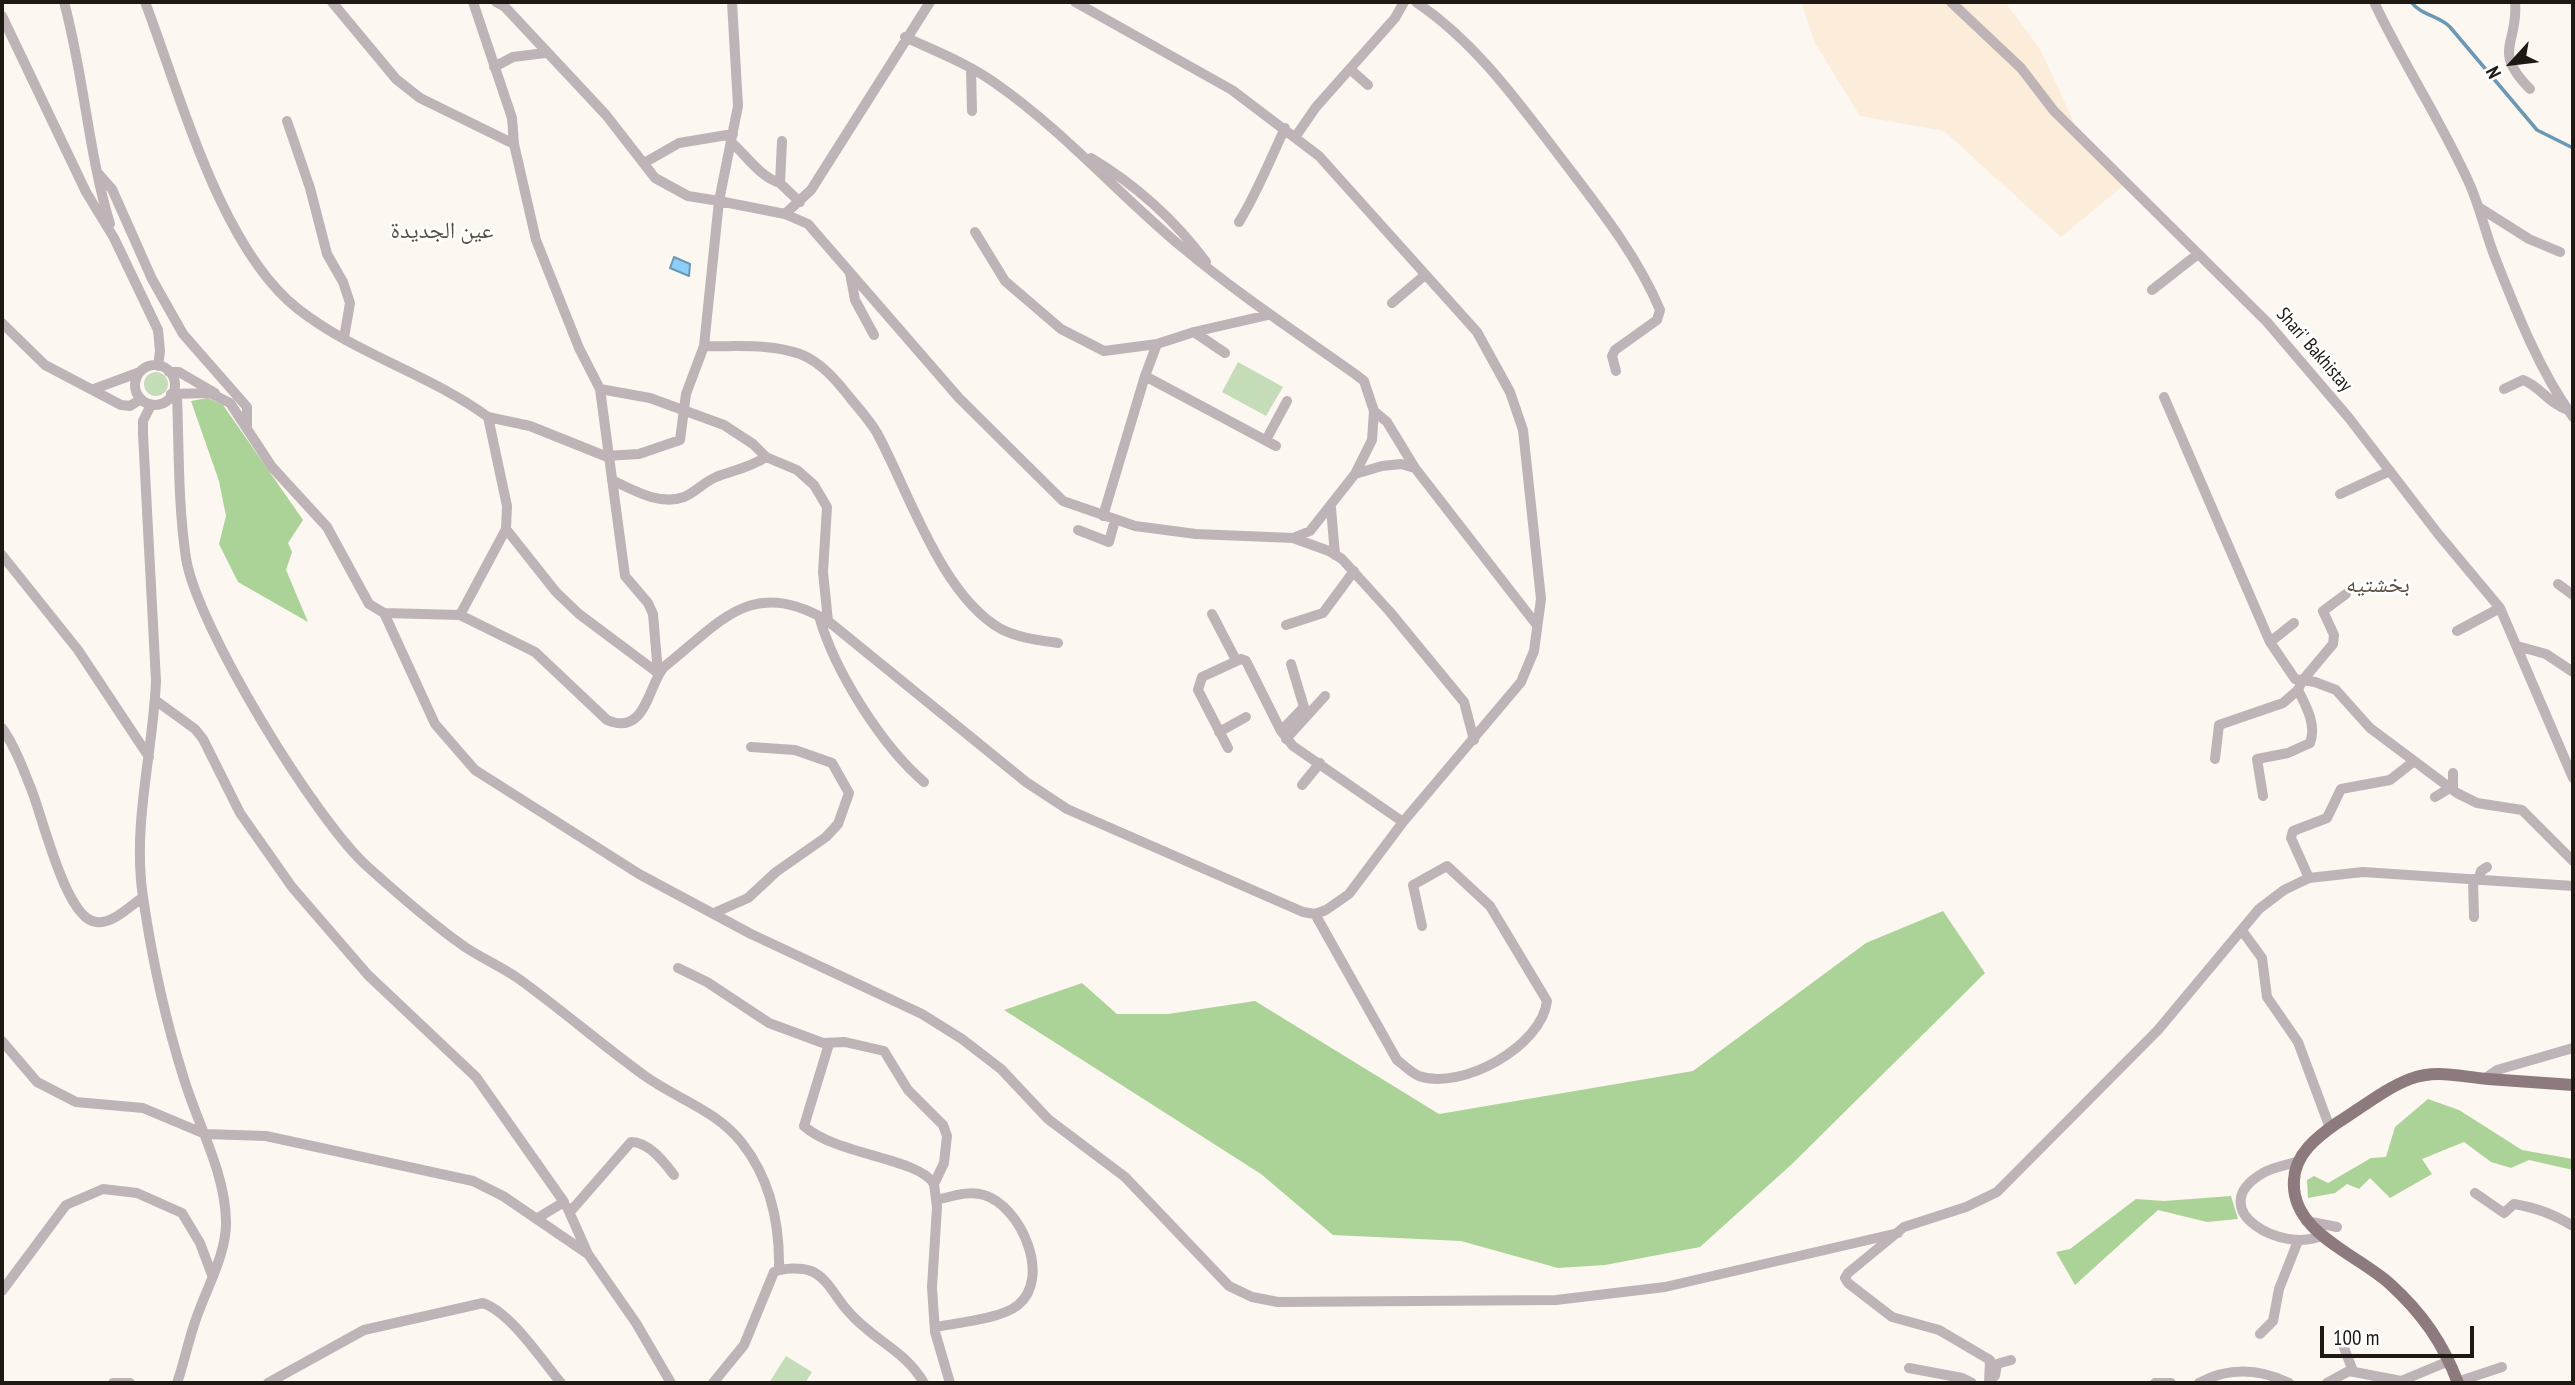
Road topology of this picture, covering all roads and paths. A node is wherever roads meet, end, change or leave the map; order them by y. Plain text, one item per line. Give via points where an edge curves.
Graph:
1 (64, 2) edge
2 (145, 2) edge
3 (332, 2) edge
4 (473, 2) edge
5 (496, 2) edge
6 (732, 2) edge
7 (930, 2) edge
8 (1076, 2) edge
9 (1404, 2) edge
10 (1416, 2) edge
11 (1951, 2) edge
12 (2374, 2) edge
13 (2515, 2) edge
14 (2, 16) edge
15 (905, 37) junction
16 (545, 53) junction
17 (494, 66) junction
18 (971, 68) junction
19 (1351, 70) junction
20 (1368, 85) dead end
21 (2530, 89) dead end
22 (971, 111) dead end
23 (287, 121) dead end
24 (1285, 128) junction
25 (1296, 136) junction
26 (732, 138) junction
27 (782, 141) dead end
28 (514, 144) junction
29 (644, 163) junction
30 (97, 172) junction
31 (780, 183) junction
32 (719, 201) junction
33 (800, 202) junction
34 (2480, 208) junction
35 (785, 214) junction
36 (1239, 222) dead end
37 (975, 232) dead end
38 (114, 238) junction
39 (2560, 252) dead end
40 (2198, 254) junction
41 (849, 273) junction
42 (1425, 275) junction
43 (2152, 290) dead end
44 (1392, 303) dead end
45 (1268, 316) junction
46 (2, 323) edge
47 (1194, 332) junction
48 (874, 335) dead end
49 (344, 338) junction
50 (1157, 344) junction
51 (704, 346) junction
52 (1225, 353) dead end
53 (158, 366) junction
54 (1616, 371) dead end
55 (140, 372) junction
56 (169, 372) junction
57 (1145, 376) junction
58 (94, 389) junction
59 (600, 389) junction
60 (2504, 389) dead end
61 (174, 394) junction
62 (221, 397) junction
63 (2164, 397) dead end
64 (141, 400) junction
65 (1287, 401) dead end
66 (151, 405) junction
67 (1374, 411) junction
68 (684, 412) junction
69 (2570, 414) edge
70 (488, 417) junction
71 (247, 427) junction
72 (1266, 440) junction
73 (1276, 446) dead end
74 (609, 456) junction
75 (766, 457) junction
76 (1415, 468) junction
77 (2390, 471) junction
78 (1355, 474) junction
79 (612, 480) junction
80 (2340, 494) dead end
81 (1331, 508) junction
82 (1103, 516) junction
83 (1115, 520) junction
84 (506, 529) junction
85 (1078, 530) dead end
86 (1293, 538) junction
87 (2, 555) edge
88 (1335, 555) junction
89 (1354, 571) junction
90 (2557, 584) dead end
91 (2346, 594) dead end
92 (2573, 595) edge
93 (2500, 608) junction
94 (384, 613) junction
95 (1212, 614) dead end
96 (460, 615) junction
97 (823, 619) junction
98 (2294, 623) dead end
99 (1536, 624) junction
100 (1286, 625) dead end
101 (2457, 631) dead end
102 (2270, 642) junction
103 (1058, 643) dead end
104 (2517, 646) junction
105 (1236, 660) junction
106 (1291, 664) dead end
107 (2573, 672) edge
108 (658, 673) junction
109 (2300, 685) junction
110 (1325, 696) dead end
111 (155, 700) junction
112 (1246, 717) dead end
113 (2, 728) edge
114 (1219, 732) junction
115 (1283, 735) junction
116 (1474, 740) junction
117 (751, 747) dead end
118 (1228, 748) dead end
119 (149, 757) junction
120 (2215, 760) dead end
121 (2413, 762) junction
122 (1320, 763) junction
123 (2453, 773) dead end
124 (2573, 778) edge
125 (924, 782) dead end
126 (1302, 785) dead end
127 (2451, 789) junction
128 (2263, 796) dead end
129 (2435, 797) dead end
130 (1403, 822) junction
131 (2573, 861) edge
132 (2487, 867) dead end
133 (2309, 878) junction
134 (2476, 880) junction
135 (2573, 886) edge
136 (143, 897) junction
137 (714, 913) junction
138 (1315, 914) junction
139 (2474, 916) dead end
140 (1422, 926) dead end
141 (2243, 932) junction
142 (678, 968) dead end
143 (2, 1041) edge
144 (829, 1044) junction
145 (2573, 1048) edge
146 (2484, 1079) junction
147 (2573, 1085) edge
148 (2330, 1128) junction
149 (205, 1134) junction
150 (2299, 1161) junction
151 (674, 1175) dead end
152 (934, 1184) junction
153 (2475, 1193) dead end
154 (936, 1200) junction
155 (567, 1207) junction
156 (536, 1219) junction
157 (2306, 1221) junction
158 (2573, 1226) edge
159 (2337, 1227) dead end
160 (1898, 1233) junction
161 (2323, 1235) junction
162 (2298, 1241) junction
163 (588, 1254) junction
164 (779, 1270) junction
165 (212, 1275) junction
166 (2, 1291) edge
167 (935, 1327) junction
168 (2260, 1334) dead end
169 (2341, 1340) dead end
170 (2011, 1360) dead end
171 (2449, 1361) junction
172 (2502, 1367) dead end
173 (1909, 1368) dead end
174 (2353, 1371) junction
175 (2379, 1379) edge
176 (180, 1382) edge
177 (113, 1383) edge
178 (130, 1383) edge
179 (268, 1383) edge
180 (561, 1383) edge
181 (670, 1383) edge
182 (713, 1383) edge
183 (923, 1383) edge
184 (950, 1383) edge
185 (1972, 1383) edge
186 (1989, 1383) edge
187 (1995, 1383) edge
188 (2155, 1383) edge
189 (2171, 1383) edge
190 (2199, 1383) edge
191 (2290, 1383) edge
192 (2326, 1383) edge
193 (2457, 1383) edge

1 - 30 street
2 - 49 street via 198,144 251,254 298,309
3 - 28 street via 396,79 421,98
4 - 17 street
5 - 16 street
6 - 26 street via 738,106
7 - 15 street
8 - 24 street via 1232,90
9 - 19 street
10 - 54 street via 1448,27 1504,84 1616,232 1653,292 1660,310 1657,320 1615,350
11 - 40 street, Shari' Bakhistay via 2021,68 2054,111
12 - 34 street
13 - 21 street via 2508,43 2510,64
14 - 38 street via 86,192
15 - 18 street
15 - 33 street
16 - 17 street via 513,57
16 - 29 street via 598,106
17 - 28 street via 512,118
18 - 22 street
18 - 45 street via 1078,150 1141,212
19 - 20 street
19 - 25 street
23 - 49 street via 327,254 350,303
24 - 25 street
24 - 36 street
25 - 42 street
26 - 29 street via 679,143
26 - 31 street via 760,173
26 - 32 street
27 - 31 street
28 - 59 street via 536,240
29 - 32 street via 668,187 703,201
30 - 38 street
30 - 71 street via 112,189 152,279 183,334 247,407
31 - 33 street
32 - 35 street
32 - 51 street
33 - 35 street
34 - 39 street via 2529,239
34 - 69 street via 2500,269
35 - 41 street via 808,224
37 - 50 street via 1005,281 1061,329 1104,351
38 - 53 street via 158,330
40 - 43 street
40 - 77 street, Shari' Bakhistay via 2296,352
41 - 48 street via 855,300
41 - 82 street via 959,398 1046,487 1063,501
42 - 44 street
42 - 99 street via 1477,332 1518,411 1541,599
45 - 47 street
45 - 67 street via 1364,381
46 - 58 street via 45,365
47 - 50 street
47 - 52 street
49 - 70 street via 460,397
50 - 57 street
51 - 68 street
51 - 103 street via 772,347 801,354 822,368 875,430 917,521 977,608 999,628 1019,637
53 - 55 street
53 - 56 street
55 - 58 street
55 - 64 street via 135,383
56 - 61 street
56 - 62 street via 179,372
57 - 72 street
57 - 82 street
58 - 64 street via 121,405
59 - 68 street via 650,398
59 - 74 street
60 - 69 street via 2523,380 2530,382 2553,405
61 - 62 street
61 - 66 street via 166,402
61 - 164 street via 186,559 195,590 254,705 318,806 368,868 442,931 519,979 649,1079 712,1114 731,1130 753,1158 771,1200 780,1238
62 - 71 street
63 - 102 street
64 - 66 street
65 - 72 street
66 - 111 street via 143,421
67 - 76 street via 1387,422
67 - 78 street via 1372,440
68 - 74 street via 682,434 674,444
68 - 75 street via 724,425
70 - 74 street via 530,426
70 - 84 street via 507,506
71 - 94 street via 272,467 327,527 369,604
72 - 73 street
74 - 79 street
75 - 79 street via 748,469 723,474 670,500
75 - 97 street via 805,477 827,507
76 - 78 street via 1401,464
76 - 99 street
77 - 80 street
77 - 93 street, Shari' Bakhistay
78 - 81 street
79 - 108 street via 625,576 653,614
81 - 86 street via 1310,531
81 - 88 street
82 - 83 street
83 - 85 street via 1109,542
83 - 86 street via 1196,534
84 - 96 street
84 - 108 street via 579,614
86 - 88 street
87 - 119 street via 78,650
88 - 89 street
89 - 100 street via 1322,613
89 - 116 street via 1464,702
90 - 92 street
91 - 109 street via 2323,611 2334,635 2333,644
93 - 101 street
93 - 104 street, Shari' Bakhistay
94 - 96 street
94 - 137 street via 435,724 475,770 639,874
95 - 105 street
96 - 108 street via 536,652 615,723 633,719 642,709 653,694
97 - 108 street via 778,600 759,601 713,626
97 - 125 street via 824,636 855,694 887,741
97 - 138 street via 1026,782 1067,809
98 - 102 street
99 - 116 street via 1534,651 1521,682
102 - 109 street
104 - 107 street via 2546,654
104 - 124 street, Shari' Bakhistay
105 - 114 street via 1202,677 1198,690
105 - 115 street via 1246,661
106 - 115 street via 1304,707
109 - 120 street via 2283,703 2219,725
109 - 121 street via 2315,682 2336,690 2370,727
109 - 128 street via 2312,723 2310,743 2257,759
110 - 115 street
111 - 119 street
111 - 155 street via 195,729 240,813 284,877 368,975 476,1077
112 - 114 street
113 - 136 street via 30,786 62,879 83,917 93,922 107,920
114 - 118 street
115 - 122 street
116 - 130 street
117 - 137 street via 796,750 832,764 849,793 847,805 826,837 748,898
119 - 136 street via 138,838
121 - 127 street
121 - 133 street via 2390,780 2341,789 2328,818 2293,831 2291,838
122 - 126 street
122 - 130 street
123 - 127 street
127 - 129 street
127 - 131 street via 2477,803 2522,810
130 - 138 street via 1349,894
132 - 134 street
133 - 134 street via 2364,872
133 - 141 street via 2269,900
134 - 135 street
134 - 139 street
136 - 149 street via 163,1007
137 - 160 street via 922,1014 962,1039 1001,1069 1048,1119 1125,1177 1229,1286 1252,1297 1278,1302 1556,1300 1665,1287
138 - 140 street via 1397,1060 1419,1076 1480,1071 1530,1034 1542,1021 1547,1001 1490,906 1447,866 1413,885
141 - 148 street via 2262,957 2267,997 2298,1042
141 - 160 street via 2158,1030 1997,1192
142 - 144 street via 769,1023
143 - 149 street via 48,1090 75,1102 144,1108
144 - 152 street via 845,1042 884,1051 908,1090 943,1125 948,1145
144 - 152 street via 804,1126 816,1137 854,1153 916,1170
145 - 146 street via 2497,1070
146 - 147 main road
146 - 148 main road via 2447,1073 2409,1079
148 - 150 main road
149 - 156 street via 266,1136 473,1181
149 - 165 street via 226,1223
150 - 157 main road via 2293,1186 2298,1210
150 - 162 street via 2264,1172 2247,1186 2240,1202 2254,1227
151 - 155 street via 649,1149 631,1142
152 - 154 street
153 - 158 street via 2504,1213 2514,1204 2547,1211
154 - 167 street
154 - 167 street via 976,1194 1006,1208 1027,1241 1031,1279 1025,1298 1011,1310
155 - 156 street
155 - 163 street
156 - 163 street
157 - 159 street
157 - 161 main road
160 - 186 street via 1848,1273 1848,1283 1892,1318 1939,1330 1990,1360
161 - 162 street via 2310,1242
161 - 171 main road via 2397,1291 2429,1324
162 - 168 street via 2279,1289 2273,1321
163 - 181 street
164 - 182 street via 773,1274 744,1345
164 - 183 street via 805,1269 824,1280 858,1323 909,1360
165 - 166 street via 182,1213 137,1193 103,1189 66,1205
165 - 176 street
167 - 184 street
169 - 174 street
170 - 187 street via 1997,1364
171 - 175 street via 2401,1381
171 - 193 main road
172 - 193 street
173 - 185 street
174 - 175 street
174 - 192 street
177 - 178 street
179 - 180 street via 364,1331 483,1303 496,1307
188 - 189 street
190 - 191 street via 2230,1370 2273,1375

